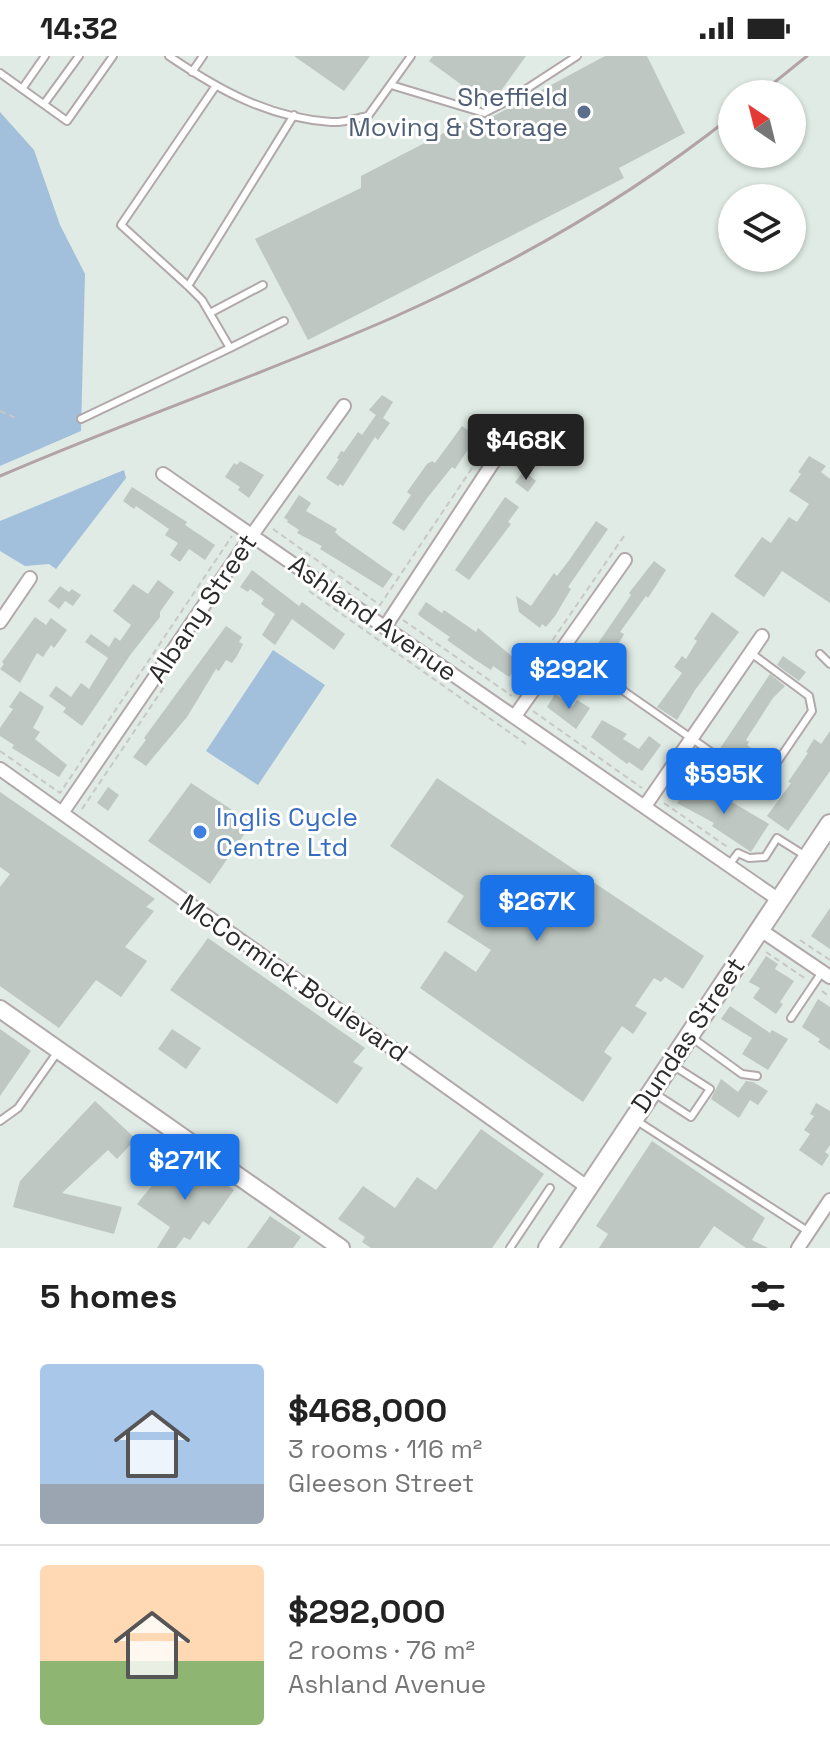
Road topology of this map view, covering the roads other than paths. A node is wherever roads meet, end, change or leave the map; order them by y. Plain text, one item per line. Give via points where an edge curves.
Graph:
1 (45, 56) edge
2 (79, 56) edge
3 (113, 56) edge
4 (169, 56) edge
5 (203, 56) edge
6 (411, 56) edge
7 (577, 56) edge
8 (192, 72) junction
9 (0, 73) edge
10 (391, 85) junction
11 (215, 87) junction
12 (22, 89) junction
13 (44, 104) junction
14 (294, 115) junction
15 (263, 285) dead end
16 (188, 286) junction
17 (210, 313) junction
18 (284, 321) dead end
19 (230, 348) junction
20 (344, 406) dead end
21 (81, 419) dead end
22 (496, 458) dead end
23 (163, 474) dead end
24 (252, 535) junction
25 (625, 560) dead end
26 (30, 578) dead end
27 (0, 622) edge
28 (385, 627) junction
29 (762, 636) dead end
30 (562, 648) junction
31 (751, 652) junction
32 (820, 654) dead end
33 (830, 664) edge
34 (515, 716) junction
35 (691, 740) junction
36 (0, 769) edge
37 (645, 806) junction
38 (62, 813) junction
39 (830, 824) edge
40 (807, 857) junction
41 (729, 865) junction
42 (779, 900) junction
43 (759, 929) junction
44 (826, 974) edge
45 (0, 1009) edge
46 (791, 1018) dead end
47 (689, 1035) junction
48 (59, 1050) junction
49 (670, 1063) junction
50 (757, 1076) dead end
51 (651, 1091) junction
52 (633, 1119) junction
53 (0, 1121) edge
54 (587, 1187) junction
55 (550, 1188) dead end
56 (830, 1200) edge
57 (809, 1232) junction
58 (512, 1245) edge
59 (341, 1248) edge
60 (522, 1248) edge
61 (548, 1248) edge
62 (798, 1248) edge

1 - 12 lane
2 - 13 lane
3 - 13 lane via 67,121
4 - 8 lane
5 - 8 lane
6 - 10 lane
7 - 10 lane via 484,113
8 - 11 lane
9 - 12 lane
10 - 14 lane via 368,116 333,122
11 - 14 lane
11 - 16 lane via 121,225
12 - 13 lane
14 - 16 lane
15 - 17 lane
16 - 17 lane
17 - 19 lane
18 - 19 lane
19 - 21 lane
20 - 24 street, Albany Street
22 - 28 street
23 - 24 street, Ashland Avenue
24 - 28 street, Ashland Avenue
24 - 38 street, Albany Street
25 - 30 street
26 - 27 street
28 - 34 street, Ashland Avenue
29 - 31 street
30 - 34 street
30 - 35 lane
31 - 35 street
31 - 35 lane via 809,696 812,711 765,780 754,782
32 - 33 lane
34 - 37 street, Ashland Avenue
35 - 37 street
36 - 38 street, McCormick Boulevard
37 - 41 street, Ashland Avenue
38 - 54 street, McCormick Boulevard
39 - 40 main road, Dundas Street
40 - 41 lane via 777,838 765,857 738,853
40 - 42 main road, Dundas Street
41 - 42 street, Ashland Avenue
42 - 43 main road, Dundas Street
43 - 44 street
43 - 47 main road, Dundas Street
44 - 46 lane
45 - 48 street
47 - 49 main road, Dundas Street
47 - 50 lane via 742,1074
48 - 53 lane via 18,1108
48 - 59 street
49 - 51 main road, Dundas Street
49 - 51 lane via 710,1089 691,1117
51 - 52 main road, Dundas Street
52 - 54 main road, Dundas Street
52 - 57 lane
54 - 61 main road, Dundas Street
55 - 58 lane
56 - 57 street
57 - 62 street
58 - 60 lane

